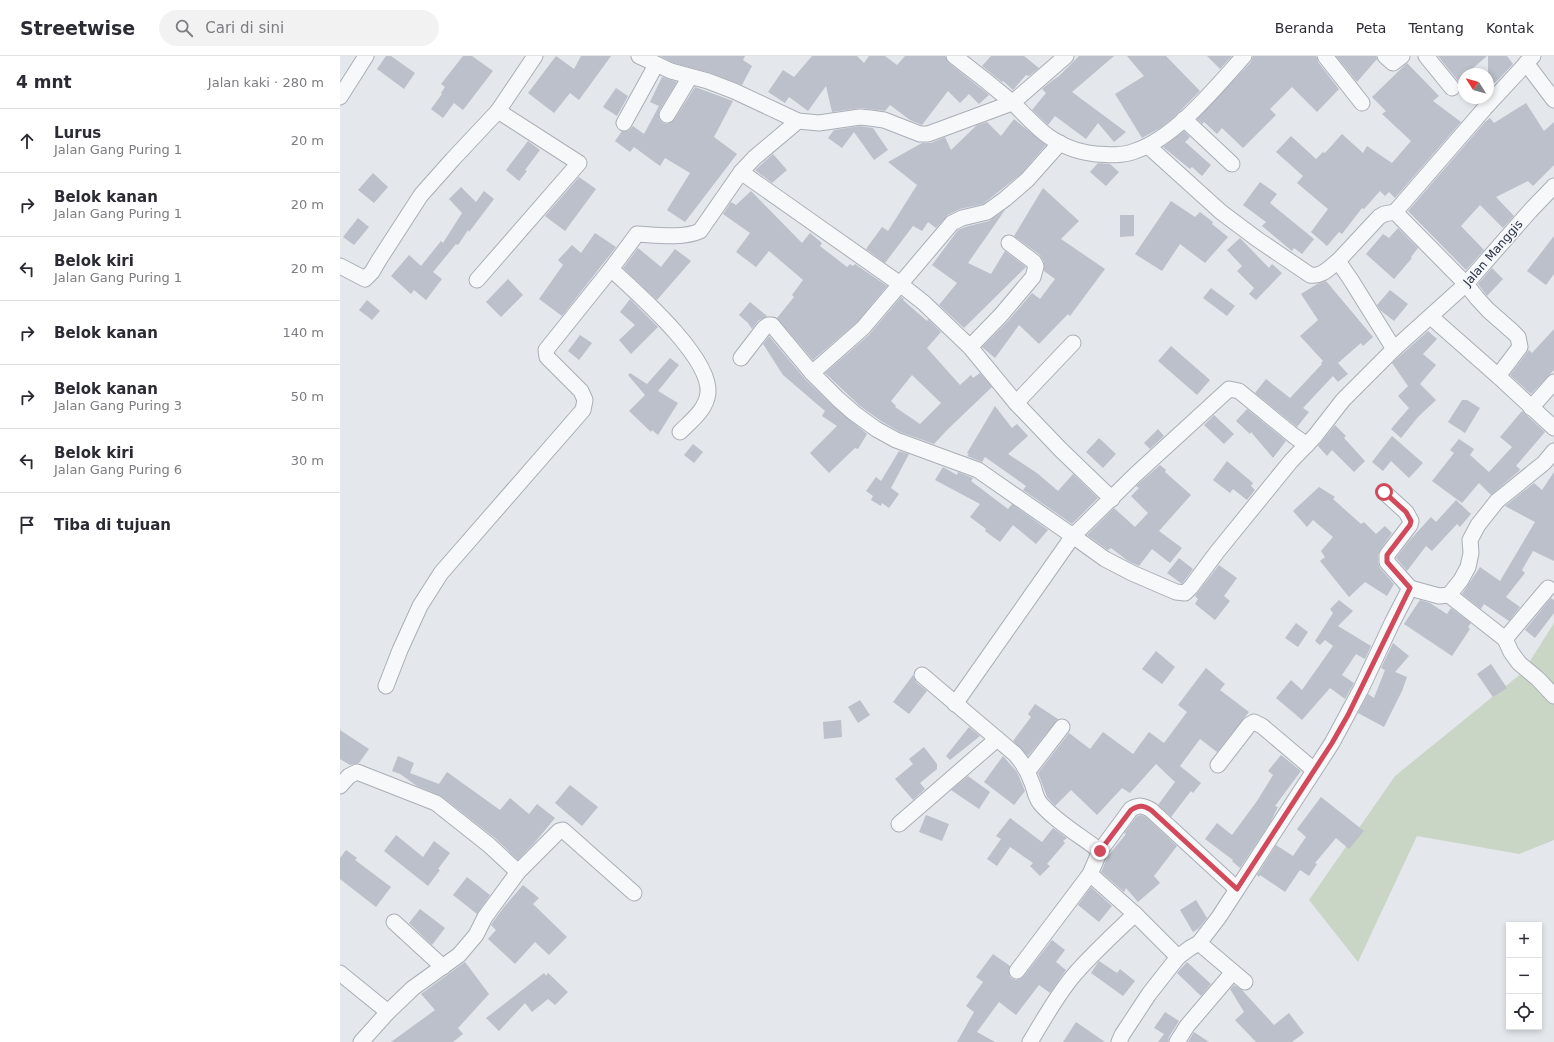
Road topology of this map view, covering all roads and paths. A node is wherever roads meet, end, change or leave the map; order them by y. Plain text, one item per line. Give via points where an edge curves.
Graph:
1 (366, 56) edge
2 (535, 56) edge
3 (639, 56) edge
4 (954, 56) edge
5 (1066, 56) edge
6 (1244, 56) edge
7 (1325, 56) edge
8 (1385, 56) edge
9 (1402, 56) edge
10 (1426, 56) edge
11 (1530, 60) edge
12 (656, 65) junction
13 (690, 77) junction
14 (1452, 88) dead end
15 (340, 97) edge
16 (1554, 100) edge
17 (1012, 103) junction
18 (1362, 103) dead end
19 (498, 111) junction
20 (667, 115) dead end
21 (1184, 119) junction
22 (798, 121) junction
23 (624, 123) dead end
24 (1060, 144) junction
25 (1148, 146) junction
26 (1232, 164) dead end
27 (741, 172) junction
28 (1554, 186) edge
29 (1395, 212) junction
30 (1009, 243) dead end
31 (1338, 261) junction
32 (340, 266) edge
33 (612, 269) junction
34 (477, 280) dead end
35 (900, 284) junction
36 (1466, 284) junction
37 (1431, 317) junction
38 (1073, 342) dead end
39 (970, 347) junction
40 (1394, 349) junction
41 (741, 358) dead end
42 (812, 373) junction
43 (1498, 376) junction
44 (1554, 382) edge
45 (1016, 403) junction
46 (1531, 408) junction
47 (1554, 428) edge
48 (680, 432) dead end
49 (1307, 445) junction
50 (1554, 451) edge
51 (1549, 466) edge
52 (1384, 492) dead end
53 (1112, 498) junction
54 (1072, 536) junction
55 (1410, 588) junction
56 (1548, 588) dead end
57 (1449, 595) junction
58 (1505, 639) junction
59 (922, 675) dead end
60 (386, 686) dead end
61 (1554, 696) edge
62 (955, 704) junction
63 (1062, 727) dead end
64 (997, 739) junction
65 (1218, 765) dead end
66 (1314, 770) junction
67 (1028, 771) junction
68 (340, 786) edge
69 (899, 824) dead end
70 (1100, 851) junction
71 (518, 872) junction
72 (1090, 874) junction
73 (1237, 889) junction
74 (634, 893) dead end
75 (1135, 914) junction
76 (394, 922) dead end
77 (1199, 943) junction
78 (1178, 957) junction
79 (443, 967) junction
80 (1017, 971) dead end
81 (1233, 972) junction
82 (340, 973) edge
83 (1245, 982) dead end
84 (388, 1012) junction
85 (1181, 1040) edge
86 (361, 1042) edge
87 (1030, 1042) edge
88 (1119, 1042) edge

1 - 15 street
2 - 19 street
3 - 12 street
4 - 17 street
5 - 17 street
6 - 21 street
7 - 18 street
8 - 9 street via 1393,63
10 - 14 street
11 - 16 street
11 - 29 street
12 - 13 street
12 - 23 street
13 - 20 street
13 - 22 street via 734,91
17 - 22 street via 928,134 920,134 884,120 860,117 819,123
17 - 24 street via 1044,133
19 - 32 street via 421,195 365,279
19 - 34 street via 579,163
21 - 25 street
21 - 26 street
22 - 27 street
24 - 25 street via 1082,152 1111,155 1134,152
24 - 35 street via 1028,180 1005,199 987,212 952,223
25 - 31 street via 1222,212 1310,275 1324,273
27 - 33 street via 700,230 692,234 637,234
27 - 35 street
28 - 36 street, Jalan Manggis
29 - 31 street via 1379,217
29 - 36 street
30 - 39 street via 1034,262 1036,266 1033,277
31 - 40 street
33 - 48 street via 668,325 701,367 708,392 706,399 703,408
33 - 60 street via 546,350 547,357 581,391 585,400 583,410 441,573 420,606
35 - 39 street
35 - 42 street via 863,328
36 - 37 street, Jalan Manggis
36 - 43 street via 1520,342 1520,348
37 - 40 street, Jalan Manggis
37 - 43 street
38 - 45 street
39 - 45 street
40 - 49 street, Jalan Manggis via 1343,400
41 - 42 street via 764,328 772,325
42 - 54 street via 854,413 876,429 896,440 978,470
43 - 46 street
44 - 46 street
45 - 53 street via 1060,450
46 - 47 street
49 - 53 street via 1239,391 1229,389
49 - 54 street, Jalan Manggis via 1291,461 1185,593 1168,589 1104,559
50 - 51 street
51 - 57 street via 1498,501 1478,525 1470,540 1471,554 1468,567
52 - 55 street via 1406,512 1411,521 1386,559
53 - 54 street
54 - 62 street
55 - 57 street via 1439,596
55 - 66 street via 1348,715
56 - 58 street
57 - 58 street
58 - 61 street via 1519,664
59 - 62 street
62 - 64 street
63 - 67 street
64 - 67 street
64 - 69 street
65 - 66 street via 1249,724 1254,722
66 - 73 street
67 - 70 street via 1040,802
68 - 71 street via 357,772 436,804 489,845
70 - 72 street
70 - 73 street via 1131,810 1144,806
71 - 74 street via 563,830
71 - 79 street via 485,917 476,935
72 - 75 street
72 - 80 street
73 - 77 street
75 - 78 street
75 - 87 street via 1074,976
76 - 79 street
77 - 78 street
77 - 81 street
78 - 88 street via 1149,994
79 - 84 street via 413,988
81 - 83 street
81 - 85 street
82 - 84 street
84 - 86 street

